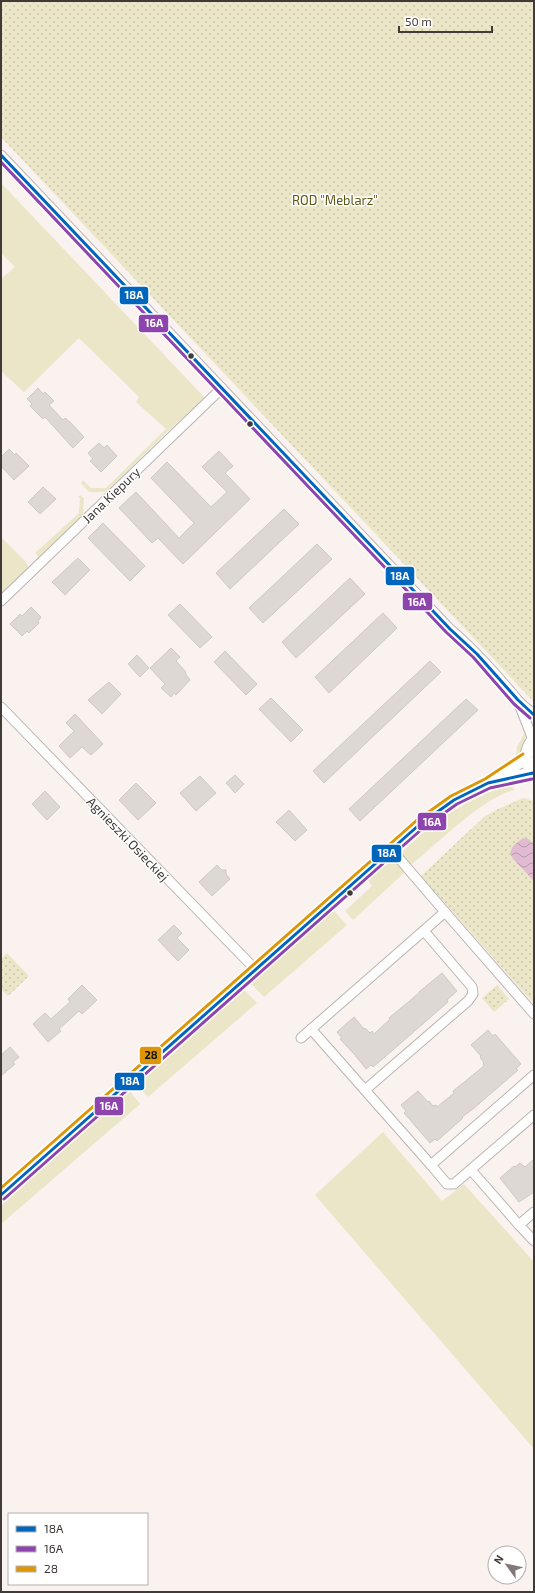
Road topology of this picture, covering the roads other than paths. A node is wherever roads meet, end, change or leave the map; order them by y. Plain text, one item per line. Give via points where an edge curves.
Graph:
1 (1, 155) edge
2 (222, 388) junction
3 (1, 601) edge
4 (517, 700) junction
5 (1, 708) edge
6 (534, 715) edge
7 (533, 739) edge
8 (526, 758) junction
9 (533, 774) edge
10 (488, 783) junction
11 (391, 849) junction
12 (445, 912) junction
13 (424, 931) junction
14 (255, 970) junction
15 (534, 1014) edge
16 (311, 1029) junction
17 (301, 1038) dead end
18 (534, 1075) edge
19 (365, 1090) junction
20 (534, 1115) edge
21 (431, 1165) junction
22 (471, 1170) junction
23 (1, 1195) edge
24 (534, 1212) edge
25 (519, 1225) junction
26 (534, 1241) edge

1 - 2 street
2 - 3 street, Jana Kiepury
2 - 4 street via 450,629 498,676
4 - 6 street
4 - 7 street
5 - 14 street, Agnieszki Osieckiej
7 - 8 street
8 - 9 street
8 - 10 street
9 - 10 street
10 - 11 street via 454,800
11 - 12 street
11 - 14 street
12 - 13 street
12 - 15 street
13 - 16 street
13 - 19 street via 472,987 473,994
14 - 23 street
16 - 17 street
16 - 19 street
18 - 21 street
19 - 21 street
20 - 22 street
21 - 22 street via 450,1184 454,1184
22 - 25 street
24 - 25 street
25 - 26 street

